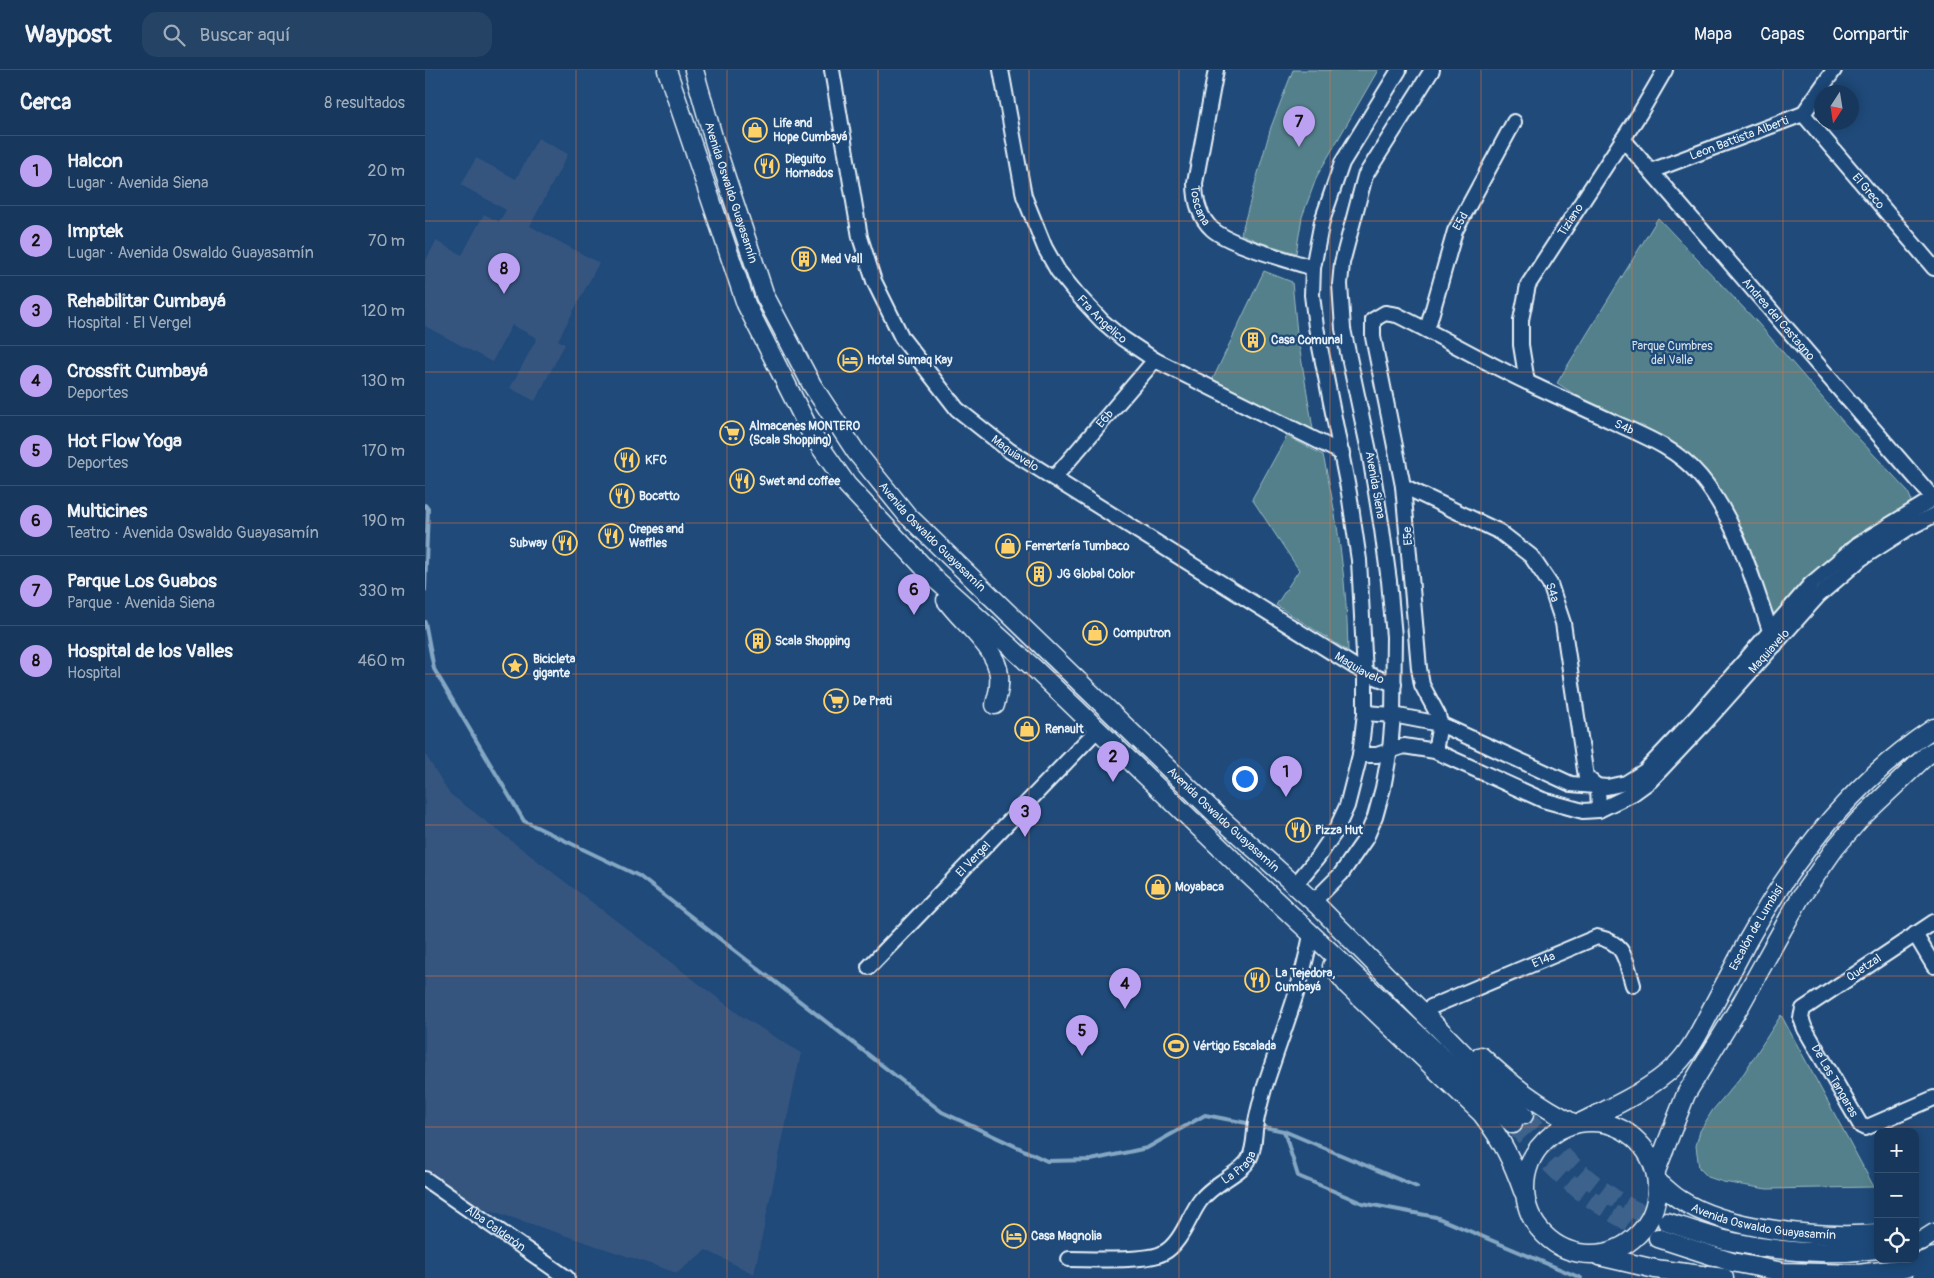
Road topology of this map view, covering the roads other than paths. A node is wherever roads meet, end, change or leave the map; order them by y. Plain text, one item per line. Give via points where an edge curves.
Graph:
1 (667, 70) edge
2 (694, 70) edge
3 (833, 70) edge
4 (1001, 70) edge
5 (1215, 70) edge
6 (1399, 70) edge
7 (1432, 70) edge
8 (1665, 70) edge
9 (1834, 70) edge
10 (1803, 114) junction
11 (1514, 122) dead end
12 (1623, 139) junction
13 (1651, 171) junction
14 (1313, 268) junction
15 (1934, 268) edge
16 (1373, 320) joint
17 (1427, 330) junction
18 (1155, 360) junction
19 (1527, 382) junction
20 (1342, 453) junction
21 (1054, 478) junction
22 (1403, 486) junction
23 (1934, 498) edge
24 (1934, 515) edge
25 (934, 578) junction
26 (1773, 639) junction
27 (1365, 673) junction
28 (1394, 684) junction
29 (995, 705) dead end
30 (1365, 713) junction
31 (1393, 715) junction
32 (1440, 724) junction
33 (1934, 728) edge
34 (1098, 729) junction
35 (1390, 750) junction
36 (1435, 751) junction
37 (1934, 751) edge
38 (1361, 754) junction
39 (1581, 781) junction
40 (1598, 787) junction
41 (1573, 809) junction
42 (1599, 810) junction
43 (1295, 885) junction
44 (1277, 901) junction
45 (1315, 904) junction
46 (1934, 922) edge
47 (1915, 934) junction
48 (1310, 940) junction
49 (1934, 966) edge
50 (869, 967) dead end
51 (1633, 985) dead end
52 (1431, 1007) junction
53 (1801, 1018) joint
54 (1934, 1098) edge
55 (1579, 1123) junction
56 (1657, 1176) junction
57 (425, 1179) edge
58 (1525, 1194) junction
59 (1667, 1222) tunnel mouth
60 (1934, 1224) edge
61 (1919, 1228) edge
62 (1934, 1233) edge
63 (1874, 1234) edge
64 (1659, 1238) tunnel mouth
65 (1919, 1241) edge
66 (1874, 1250) edge
67 (1593, 1255) junction
68 (1934, 1257) edge
69 (1069, 1259) dead end
70 (1934, 1273) edge
71 (567, 1278) edge
72 (1724, 1278) edge
73 (1922, 1278) edge

1 - 25 main road, Avenida Oswaldo Guayasamín via 746,304 812,435 847,485
2 - 43 main road, Avenida Oswaldo Guayasamín via 765,296 812,385 856,452 907,515 1218,816
3 - 21 street, Maquiavelo via 860,237 874,281 902,338 957,409 1009,451
4 - 18 street, Fra Angelico via 1024,196 1045,248 1058,271 1102,321
5 - 14 street, Toscana via 1195,183 1200,213 1212,229 1235,242
6 - 14 street via 1342,163 1322,221
7 - 28 street, Avenida Siena via 1365,176 1348,235 1340,284 1343,329 1382,529 1393,637
8 - 12 street, Tiziano
9 - 10 street, Leon Battista Alberti
10 - 13 street, Leon Battista Alberti
10 - 15 street, El Greco
11 - 17 street, E5d via 1455,231
12 - 13 street, Andrea del Castagno
12 - 19 street, Tiziano via 1528,285 1521,320
13 - 23 street, Andrea del Castagno
14 - 20 street via 1316,326
16 - 17 street, S4b via 1385,313 1391,314
16 - 22 street, E5e via 1373,337
17 - 19 street, S4b
18 - 20 street, Fra Angelico
18 - 21 street, E6b
19 - 26 street, S4b via 1654,440 1685,459 1714,495 1733,530 1753,574
20 - 27 street via 1359,560
21 - 27 street, Maquiavelo
22 - 32 street, E5e via 1419,668 1422,685
22 - 39 street, S4a via 1500,532 1531,556 1550,584 1563,623
23 - 26 street, Maquiavelo via 1857,546 1811,584
24 - 26 street, Maquiavelo via 1862,558
25 - 29 main road via 952,609 991,652 998,668 1000,685
25 - 34 main road, Avenida Oswaldo Guayasamín
26 - 40 street, Maquiavelo via 1645,771 1626,782
26 - 42 street, Maquiavelo via 1650,781
27 - 28 street, Maquiavelo
27 - 30 street
28 - 31 street, Avenida Siena
30 - 31 street
30 - 38 street
31 - 32 street
31 - 35 street, Avenida Siena
32 - 36 street
32 - 39 street via 1564,781
33 - 55 main road, Escalón de Lumbisí via 1893,757 1817,836 1778,888 1697,1036 1677,1064 1641,1091
34 - 44 main road, Avenida Oswaldo Guayasamín
34 - 50 street, El Vergel
35 - 36 street, Maquiavelo via 1404,746
35 - 38 street, Maquiavelo via 1377,755
35 - 45 street, Avenida Siena via 1383,788 1366,838
36 - 41 street, Maquiavelo via 1543,800
37 - 56 main road, Escalón de Lumbisí via 1860,819 1799,898 1741,1004 1686,1094
38 - 43 street via 1347,806 1335,832
39 - 40 street
39 - 41 street, S4a
40 - 42 street
41 - 42 street, Maquiavelo
43 - 45 main road, Avenida Oswaldo Guayasamín
44 - 45 main road, Avenida Oswaldo Guayasamín via 1518,1120
44 - 48 main road, Avenida Oswaldo Guayasamín
45 - 52 main road, Avenida Oswaldo Guayasamín via 1346,928
46 - 47 street, Quetzal
47 - 49 street
47 - 53 street, Quetzal via 1803,1009
48 - 58 main road, Avenida Oswaldo Guayasamín via 1348,986 1482,1114 1501,1138
48 - 69 street, La Praga via 1265,1088 1248,1161 1206,1193 1177,1240 1162,1254
51 - 52 street, E14a via 1618,945 1597,937
52 - 55 main road, Avenida Oswaldo Guayasamín via 1511,1084 1545,1108
53 - 54 street, De Las Tangaras via 1861,1126 1865,1128
55 - 56 main road via 1601,1122 1628,1133 1648,1153
55 - 58 main road via 1558,1131 1543,1142 1525,1175
56 - 63 main road, Avenida Oswaldo Guayasamín via 1679,1199 1726,1219 1759,1227 1832,1235
56 - 67 main road via 1657,1203 1648,1224 1633,1240 1615,1251
57 - 71 street, Alba Calderón
58 - 67 main road via 1528,1210 1547,1238 1561,1248
59 - 66 main road, Avenida Oswaldo Guayasamín via 1733,1242 1790,1251
60 - 61 main road
62 - 65 main road
64 - 68 main road via 1732,1262 1783,1272 1858,1274 1905,1268
67 - 72 main road via 1655,1269
70 - 73 main road

